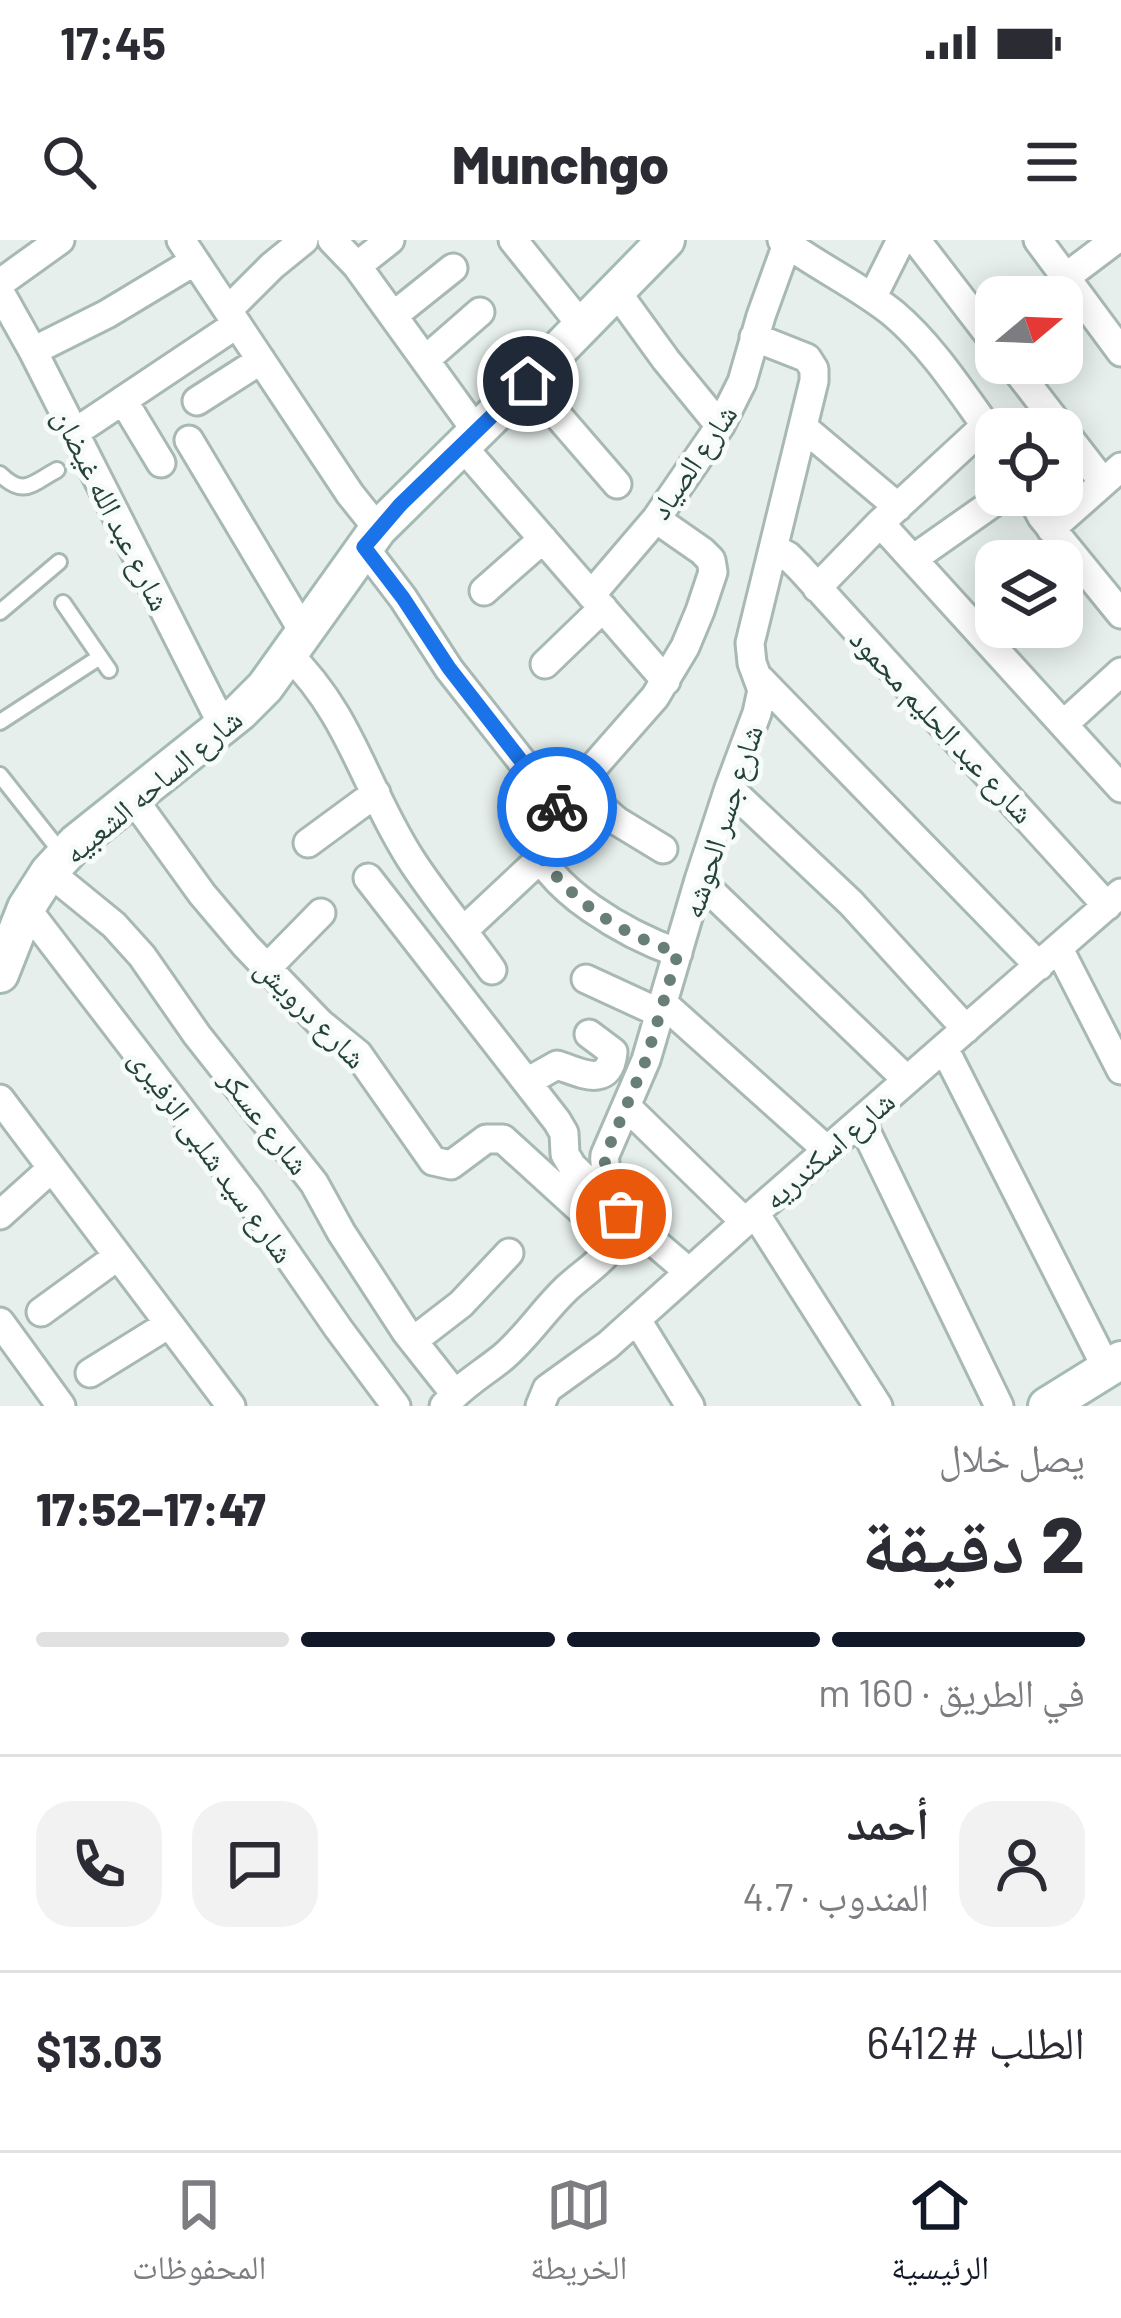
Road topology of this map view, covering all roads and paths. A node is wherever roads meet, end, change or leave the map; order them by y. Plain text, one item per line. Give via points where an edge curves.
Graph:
1 (59, 240) edge
2 (304, 240) edge
3 (332, 240) edge
4 (390, 240) edge
5 (513, 240) edge
6 (665, 240) edge
7 (901, 240) edge
8 (916, 240) edge
9 (1038, 240) edge
10 (1115, 240) edge
11 (785, 242) edge
12 (188, 250) edge
13 (357, 266) junction
14 (453, 268) dead end
15 (1065, 276) edge
16 (1067, 276) edge
17 (0, 287) edge
18 (616, 291) junction
19 (872, 298) junction
20 (1083, 300) edge
21 (480, 312) dead end
22 (393, 316) junction
23 (233, 317) junction
24 (975, 317) edge
25 (582, 326) junction
26 (754, 337) junction
27 (33, 351) junction
28 (1121, 352) edge
29 (261, 360) junction
30 (425, 360) junction
31 (528, 381) junction
32 (1027, 384) edge
33 (123, 400) junction
34 (197, 401) dead end
35 (1046, 408) edge
36 (975, 412) edge
37 (720, 426) junction
38 (803, 427) junction
39 (74, 433) junction
40 (469, 439) junction
41 (189, 440) dead end
42 (975, 446) edge
43 (1083, 448) edge
44 (161, 463) dead end
45 (56, 470) dead end
46 (0, 474) edge
47 (1112, 474) edge
48 (617, 484) dead end
49 (889, 515) junction
50 (975, 515) edge
51 (1043, 516) edge
52 (656, 519) junction
53 (1051, 529) junction
54 (371, 538) junction
55 (543, 539) junction
56 (775, 550) junction
57 (913, 559) junction
58 (59, 562) dead end
59 (817, 588) junction
60 (484, 591) dead end
61 (597, 602) junction
62 (63, 603) dead end
63 (0, 611) edge
64 (1121, 614) edge
65 (296, 643) junction
66 (545, 664) dead end
67 (1121, 672) edge
68 (760, 680) junction
69 (666, 681) junction
70 (0, 722) edge
71 (1064, 724) junction
72 (224, 728) junction
73 (0, 776) edge
74 (729, 788) junction
75 (1121, 788) edge
76 (376, 793) junction
77 (567, 796) junction
78 (131, 797) junction
79 (308, 843) dead end
80 (663, 849) dead end
81 (541, 858) junction
82 (57, 864) junction
83 (368, 878) dead end
84 (699, 880) junction
85 (1114, 900) edge
86 (26, 908) junction
87 (322, 913) dead end
88 (464, 930) junction
89 (678, 953) junction
90 (1049, 957) junction
91 (267, 968) junction
92 (492, 970) dead end
93 (0, 974) edge
94 (586, 979) dead end
95 (663, 1009) junction
96 (966, 1029) junction
97 (589, 1034) dead end
98 (944, 1048) junction
99 (1121, 1070) edge
100 (907, 1080) junction
101 (527, 1082) junction
102 (0, 1099) edge
103 (628, 1108) junction
104 (861, 1120) junction
105 (826, 1150) junction
106 (52, 1168) junction
107 (0, 1215) edge
108 (750, 1217) junction
109 (618, 1228) junction
110 (509, 1253) dead end
111 (118, 1256) junction
112 (689, 1272) junction
113 (41, 1312) dead end
114 (637, 1320) junction
115 (0, 1322) edge
116 (169, 1324) junction
117 (413, 1341) junction
118 (1114, 1364) edge
119 (90, 1373) dead end
120 (450, 1400) edge
121 (62, 1406) edge
122 (230, 1406) edge
123 (395, 1406) edge
124 (541, 1406) edge
125 (690, 1406) edge
126 (878, 1406) edge
127 (999, 1406) edge
128 (1047, 1406) edge

1 - 17 street
2 - 23 street
3 - 13 street
4 - 13 street
5 - 25 street
6 - 18 main road, شارع الساحه الشعبيه
7 - 19 street
8 - 24 street
9 - 15 street
10 - 16 street
11 - 19 street
11 - 26 street, شارع الصياد
12 - 23 street
12 - 27 street via 107,314
13 - 22 street
14 - 22 street
17 - 27 street, شارع عبد الله غيضان
18 - 25 main road, شارع الساحه الشعبيه
18 - 37 street
19 - 36 street via 922,343
20 - 28 street
21 - 30 street
22 - 30 street
23 - 29 street
23 - 33 street
25 - 31 main road, شارع الساحه الشعبيه
26 - 37 street, شارع الصياد
26 - 38 street, شارع جسر الحوشه via 812,363
27 - 39 street, شارع عبد الله غيضان
29 - 34 street
29 - 54 street
30 - 40 street
31 - 40 main road, شارع الساحه الشعبيه
31 - 48 street
32 - 35 street
33 - 39 street
33 - 44 street
37 - 52 street, شارع الصياد
38 - 49 street
38 - 56 street, شارع جسر الحوشه
39 - 72 street, شارع عبد الله غيضان
40 - 54 main road, شارع الساحه الشعبيه
40 - 55 street
41 - 65 street
42 - 49 street
43 - 47 street
45 - 46 lane via 21,487
47 - 53 street
49 - 57 street
49 - 59 street
50 - 57 street
51 - 53 street
52 - 61 street, شارع الصياد
52 - 69 street via 713,566
53 - 64 street
54 - 65 main road, شارع الساحه الشعبيه
54 - 77 street via 449,668
55 - 60 street
55 - 61 street
56 - 59 street, شارع عبد الحليم محمود
56 - 68 street, شارع جسر الحوشه via 750,643
57 - 71 street
58 - 63 lane
59 - 85 street, شارع عبد الحليم محمود
61 - 66 street, شارع الصياد
61 - 69 street
62 - 70 lane via 104,664
65 - 72 main road, شارع الساحه الشعبيه
65 - 76 street
67 - 71 street
68 - 74 street, شارع جسر الحوشه via 757,713
68 - 90 street
69 - 77 street
71 - 75 street
72 - 78 main road, شارع الساحه الشعبيه
73 - 82 lane
74 - 84 street, شارع جسر الحوشه
74 - 96 street
76 - 79 street
76 - 88 street via 411,860
77 - 80 street
77 - 81 street via 532,838
78 - 82 main road, شارع الساحه الشعبيه
78 - 91 street, شارع درويش
81 - 88 street
81 - 89 street via 588,907
82 - 86 main road, شارع الساحه الشعبيه
82 - 117 street, شارع عسكر via 142,956 314,1183
83 - 101 street
84 - 89 street, شارع جسر الحوشه
84 - 100 street
85 - 90 street, شارع اسكندريه
86 - 93 main road, شارع الساحه الشعبيه
86 - 123 street, شارع سيد شلبى الزفيرى
87 - 91 street
88 - 92 street
89 - 95 street, شارع جسر الحوشه
90 - 96 street, شارع اسكندريه
90 - 99 street
91 - 109 street, شارع درويش via 358,1054 433,1161 451,1165 486,1139 503,1139
94 - 95 street
95 - 103 street, شارع جسر الحوشه
95 - 105 street
96 - 98 street, شارع اسكندريه
97 - 101 street via 614,1055 608,1069 589,1076 552,1066
98 - 100 street, شارع اسكندريه
98 - 118 street
100 - 104 street, شارع اسكندريه
101 - 109 street via 561,1127 568,1161
102 - 106 street
103 - 108 street
103 - 109 street, شارع جسر الحوشه via 604,1163 619,1199
104 - 105 street, شارع اسكندريه
104 - 127 street
105 - 108 street, شارع اسكندريه
106 - 107 street
106 - 111 street
108 - 112 street, شارع اسكندريه
108 - 126 street
109 - 112 street
109 - 120 street via 604,1257
110 - 117 street
111 - 113 street
111 - 116 street
112 - 114 street, شارع اسكندريه
114 - 124 street, شارع اسكندريه via 548,1389
114 - 125 street
115 - 121 street
116 - 119 street
116 - 122 street
117 - 120 street, شارع عسكر
118 - 128 main road

